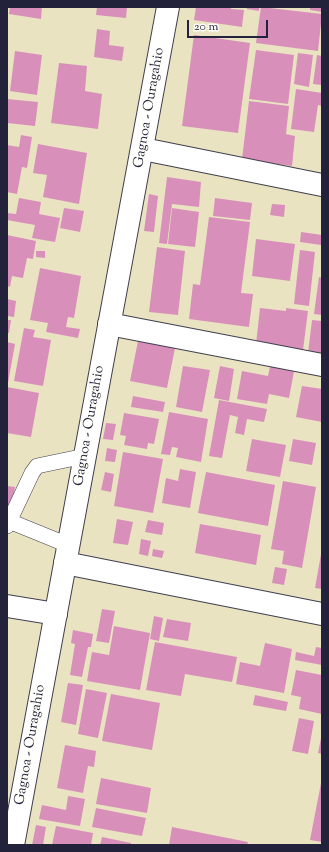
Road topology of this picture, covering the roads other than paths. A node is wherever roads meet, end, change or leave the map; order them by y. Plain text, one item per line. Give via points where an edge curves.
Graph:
1 (168, 7) edge
2 (143, 149) junction
3 (322, 185) edge
4 (109, 324) junction
5 (322, 365) edge
6 (85, 456) junction
7 (8, 524) edge
8 (67, 554) junction
9 (7, 606) edge
10 (56, 614) junction
11 (322, 614) edge
12 (13, 845) edge

1 - 2 main road, Gagnoa - Ouragahio
2 - 3 main road
2 - 4 main road, Gagnoa - Ouragahio
4 - 5 main road
4 - 6 main road, Gagnoa - Ouragahio
6 - 7 lane via 37,466
6 - 8 main road, Gagnoa - Ouragahio
7 - 8 lane
8 - 10 main road, Gagnoa - Ouragahio
8 - 11 main road
9 - 10 main road
10 - 12 main road, Gagnoa - Ouragahio

